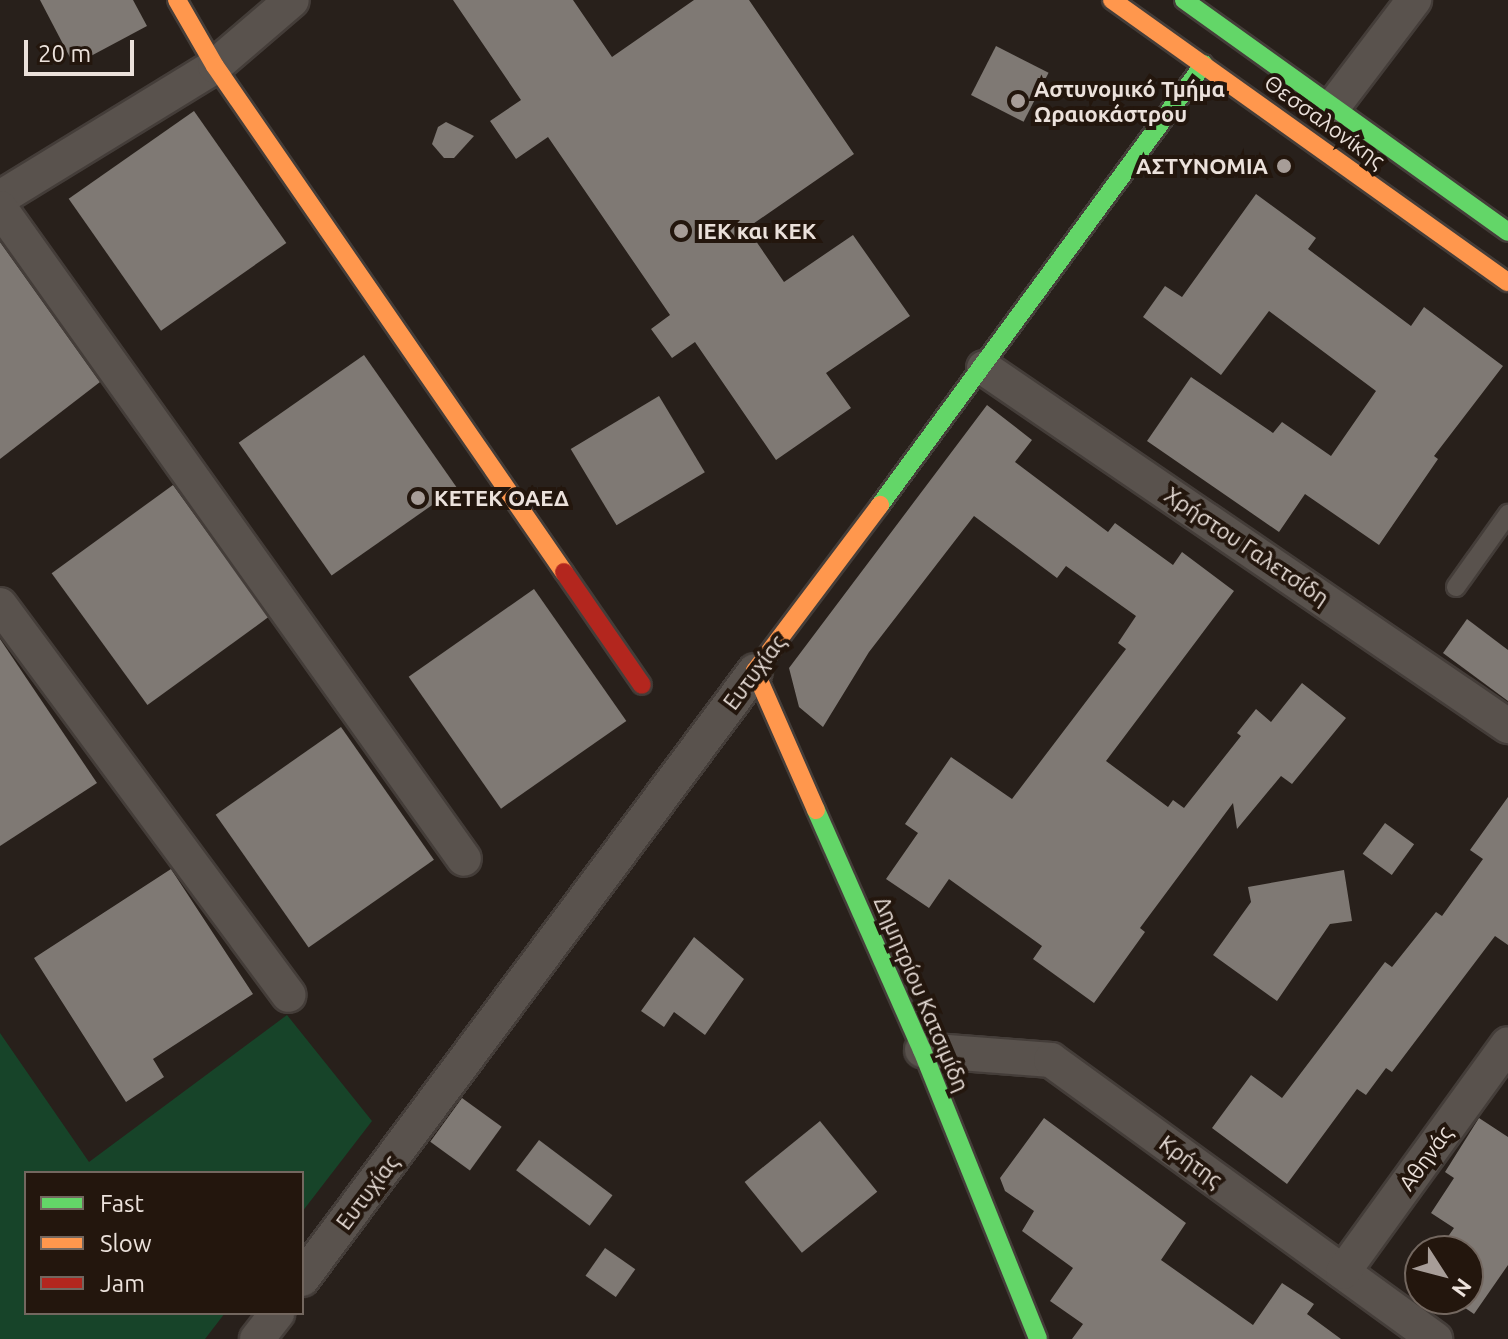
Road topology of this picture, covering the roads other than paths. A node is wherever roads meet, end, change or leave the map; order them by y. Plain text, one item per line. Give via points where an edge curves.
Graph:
1 (177, 0) edge
2 (292, 0) edge
3 (1112, 0) edge
4 (1184, 0) edge
5 (1414, 0) edge
6 (1204, 64) junction
7 (215, 66) junction
8 (1332, 108) junction
9 (0, 198) edge
10 (0, 208) edge
11 (1508, 232) edge
12 (1508, 282) edge
13 (984, 368) junction
14 (1508, 514) edge
15 (1456, 587) dead end
16 (0, 605) edge
17 (755, 671) junction
18 (642, 685) dead end
19 (1508, 726) edge
20 (464, 859) dead end
21 (289, 995) dead end
22 (1508, 1044) edge
23 (922, 1050) junction
24 (1343, 1272) junction
25 (304, 1276) edge
26 (275, 1315) edge
27 (257, 1339) edge
28 (1038, 1339) edge
29 (1435, 1339) edge

1 - 7 street
2 - 7 street
3 - 6 street, Θεσσαλονίκης
4 - 8 street, Θεσσαλονίκης
5 - 8 street
6 - 12 street, Θεσσαλονίκης
6 - 13 street, Ευτυχίας
7 - 9 street
7 - 18 street
8 - 11 street, Θεσσαλονίκης
10 - 20 street
13 - 17 street, Ευτυχίας
13 - 19 street, Χρήστου Γαλετσίδη
14 - 15 lane
16 - 21 street
17 - 23 street, Δημητρίου Κατσιμίδη
17 - 25 street, Ευτυχίας
22 - 24 street, Αθηνάς
23 - 24 street, Κρήτης via 1051,1060
23 - 28 street, Δημητρίου Κατσιμίδη
24 - 29 street, Κρήτης
26 - 27 street

